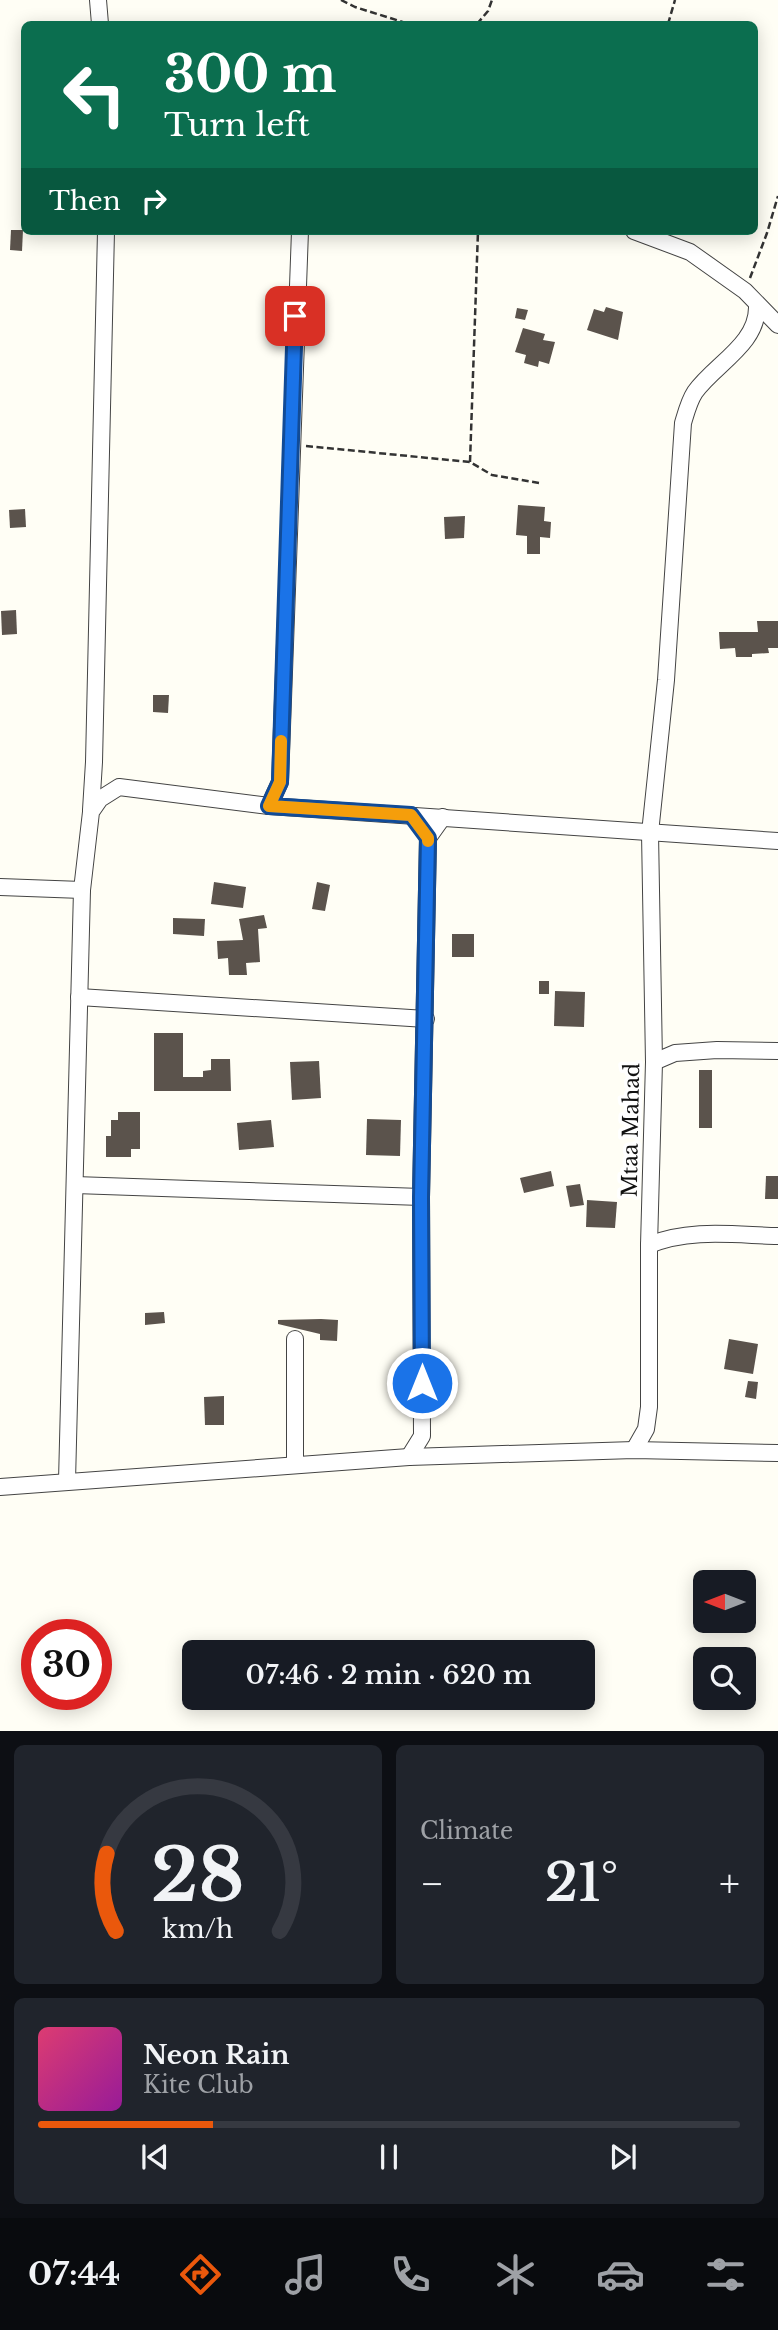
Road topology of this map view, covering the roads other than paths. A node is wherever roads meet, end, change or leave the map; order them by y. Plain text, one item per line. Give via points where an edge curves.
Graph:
1 (94, 2) edge
2 (99, 21) edge
3 (106, 235) edge
4 (300, 235) edge
5 (645, 235) edge
6 (757, 306) junction
7 (778, 325) edge
8 (94, 762) junction
9 (119, 787) junction
10 (269, 806) junction
11 (91, 813) junction
12 (411, 815) junction
13 (443, 817) junction
14 (650, 833) junction
15 (428, 838) junction
16 (778, 841) edge
17 (0, 887) edge
18 (82, 890) junction
19 (79, 997) junction
20 (426, 1019) junction
21 (778, 1052) edge
22 (654, 1062) junction
23 (75, 1185) junction
24 (421, 1197) junction
25 (778, 1236) edge
26 (649, 1245) junction
27 (295, 1339) dead end
28 (646, 1429) junction
29 (422, 1436) junction
30 (634, 1450) junction
31 (667, 1450) junction
32 (778, 1453) edge
33 (447, 1456) junction
34 (409, 1457) junction
35 (295, 1464) junction
36 (67, 1481) junction
37 (0, 1487) edge

1 - 2 street
3 - 8 street
4 - 10 street via 280,782
5 - 6 street via 690,252 745,291
6 - 7 street
6 - 14 street, Mtaa Mahad via 751,334 701,384 683,423 666,680
8 - 9 street
8 - 11 street
9 - 10 street
9 - 11 street via 100,799
10 - 12 street
11 - 18 street
12 - 13 street
12 - 15 street
13 - 14 street
13 - 15 street
14 - 16 street
14 - 22 street, Mtaa Mahad
15 - 20 street
17 - 18 street
18 - 19 street
19 - 20 street
19 - 23 street
20 - 24 street
21 - 22 street via 675,1053
22 - 26 street, Mtaa Mahad
23 - 24 street
23 - 36 street
24 - 29 street
25 - 26 street via 702,1233 668,1237
26 - 28 street, Mtaa Mahad
27 - 35 street
28 - 30 street, Mtaa Mahad
28 - 31 street
29 - 33 street
29 - 34 street
30 - 31 street
30 - 33 street
31 - 32 street
33 - 34 street
34 - 35 street
35 - 36 street
36 - 37 street

